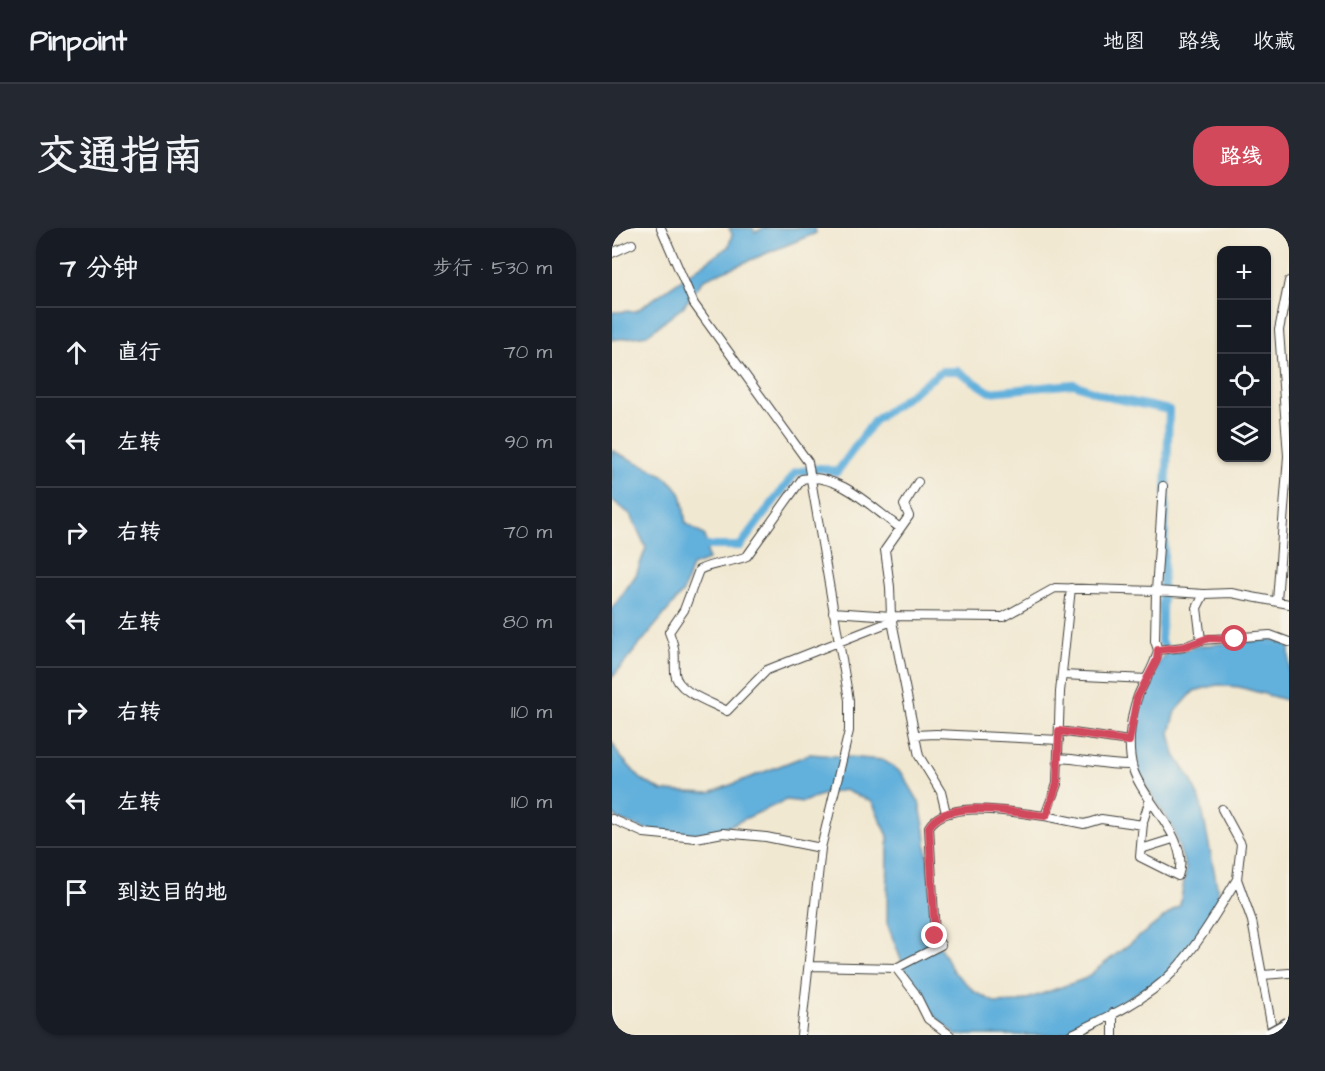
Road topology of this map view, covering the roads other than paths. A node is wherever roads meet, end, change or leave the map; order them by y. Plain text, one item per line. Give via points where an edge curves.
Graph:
1 (661, 228) edge
2 (632, 244) dead end
3 (612, 253) edge
4 (1289, 281) edge
5 (810, 477) junction
6 (918, 482) dead end
7 (1163, 486) dead end
8 (900, 528) junction
9 (1071, 588) junction
10 (1156, 591) junction
11 (1204, 594) junction
12 (1277, 602) junction
13 (1289, 604) edge
14 (833, 612) junction
15 (891, 619) junction
16 (1202, 640) junction
17 (1289, 642) edge
18 (839, 643) junction
19 (1158, 650) junction
20 (1062, 675) junction
21 (1147, 679) junction
22 (915, 735) junction
23 (1059, 735) junction
24 (1129, 741) junction
25 (1058, 758) junction
26 (1132, 765) junction
27 (1150, 798) junction
28 (1222, 809) dead end
29 (946, 813) junction
30 (1046, 816) junction
31 (612, 819) edge
32 (1143, 825) junction
33 (1173, 839) junction
34 (821, 848) junction
35 (1141, 849) junction
36 (1238, 879) junction
37 (808, 966) junction
38 (899, 967) junction
39 (1289, 973) edge
40 (1263, 975) junction
41 (1113, 1013) junction
42 (1289, 1026) edge
43 (801, 1035) edge
44 (950, 1035) edge
45 (1070, 1035) edge
46 (1113, 1035) edge
47 (1272, 1035) edge

1 - 5 street via 692,300 808,462
2 - 3 street
4 - 12 street via 1279,330 1288,456
5 - 8 street via 836,482
5 - 14 street
5 - 18 street via 802,479 747,556 699,570 684,610 669,632 677,652 675,674 684,688 727,711 767,670
6 - 8 street via 904,505 909,516
7 - 10 street
8 - 15 street via 885,550
9 - 10 street
9 - 15 street via 1055,588 1003,617
9 - 20 street
10 - 11 street
10 - 19 street
11 - 12 street via 1231,593
11 - 16 street via 1197,608
12 - 13 street
14 - 15 street
14 - 18 street
15 - 18 street
15 - 22 street
16 - 17 street via 1270,635
16 - 19 street
18 - 34 street via 849,700 849,731
19 - 21 street
20 - 21 street
20 - 23 street
21 - 24 street via 1137,698
22 - 23 street
22 - 29 street via 919,756 940,792
23 - 24 street
23 - 25 street
24 - 26 street
25 - 26 street via 1089,759 1106,766
25 - 30 street via 1057,784
26 - 27 street
27 - 32 street
27 - 33 street
28 - 36 street via 1241,844
29 - 30 street via 990,811
29 - 38 street via 933,819 929,827 935,936 941,945
30 - 32 street via 1084,824 1101,819
31 - 34 street via 644,833 696,838 723,833
32 - 35 street
33 - 35 street
33 - 35 street via 1182,866 1178,876 1140,856
34 - 37 street
36 - 40 street
36 - 41 street via 1206,932 1171,974
37 - 38 street
37 - 43 street
38 - 44 street via 928,1019
39 - 40 street
40 - 47 street
41 - 45 street
41 - 46 street
42 - 47 highway, bridge

